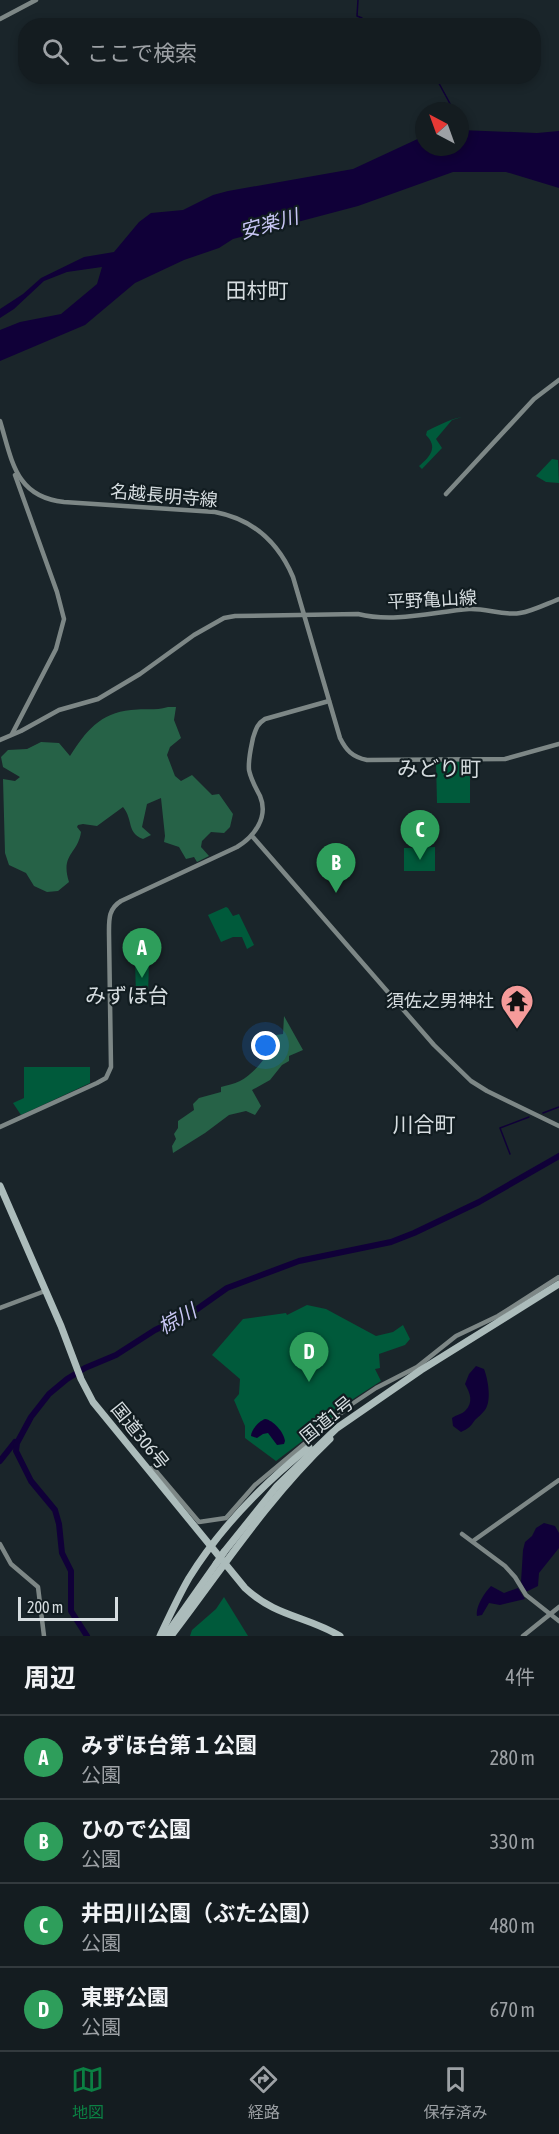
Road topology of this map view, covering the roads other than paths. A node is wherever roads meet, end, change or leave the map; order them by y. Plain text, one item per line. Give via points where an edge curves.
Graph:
1 (36, 0) edge
2 (0, 19) edge
3 (559, 380) edge
4 (0, 420) edge
5 (10, 455) junction
6 (447, 494) dead end
7 (559, 599) edge
8 (304, 616) junction
9 (329, 701) junction
10 (12, 734) junction
11 (0, 740) edge
12 (559, 744) edge
13 (252, 836) junction
14 (559, 1126) edge
15 (0, 1127) edge
16 (0, 1186) edge
17 (559, 1277) edge
18 (559, 1284) edge
19 (45, 1291) junction
20 (0, 1308) edge
21 (358, 1412) junction
22 (336, 1428) junction
23 (147, 1469) junction
24 (559, 1479) edge
25 (462, 1533) dead end
26 (472, 1541) junction
27 (0, 1544) edge
28 (210, 1548) junction
29 (225, 1564) junction
30 (559, 1607) edge
31 (550, 1614) junction
32 (559, 1621) edge
33 (44, 1636) edge
34 (160, 1636) edge
35 (165, 1636) edge
36 (171, 1636) edge
37 (340, 1636) edge
38 (523, 1636) edge

1 - 2 street
3 - 6 street via 534,399
4 - 5 street, 名越長明寺線
5 - 8 street, 名越長明寺線 via 23,484 47,499 215,512 251,525 285,559
5 - 10 street via 64,618 56,648
7 - 8 street, 平野亀山線 via 518,613 471,609 416,616
8 - 9 street, 名越長明寺線
8 - 10 street via 224,618 98,699 59,710
9 - 12 street, 名越長明寺線 via 343,745 362,759 505,759
9 - 13 street via 258,724 249,765 262,811
10 - 11 street
13 - 14 street via 462,1073 487,1091
13 - 15 street via 237,848 114,906 109,934 110,1072 97,1083
16 - 19 highway, 国道306号
17 - 23 street via 498,1316 456,1336 417,1367 359,1399 255,1485 222,1520 199,1522 155,1470
18 - 21 highway, 国道1号
19 - 20 street
19 - 23 highway, 国道306号 via 93,1402
21 - 22 highway, 国道1号
21 - 29 highway via 291,1480
22 - 28 highway via 275,1476
22 - 35 highway, 国道1号, bridge via 276,1486
23 - 28 highway, 国道306号
24 - 26 street
25 - 26 street
26 - 31 street via 505,1566 526,1595
27 - 33 street via 11,1563 38,1587
28 - 29 highway, 国道306号
28 - 34 highway via 182,1590
29 - 36 highway
29 - 37 highway, 国道306号 via 259,1600
30 - 31 street
31 - 32 street
31 - 38 street

